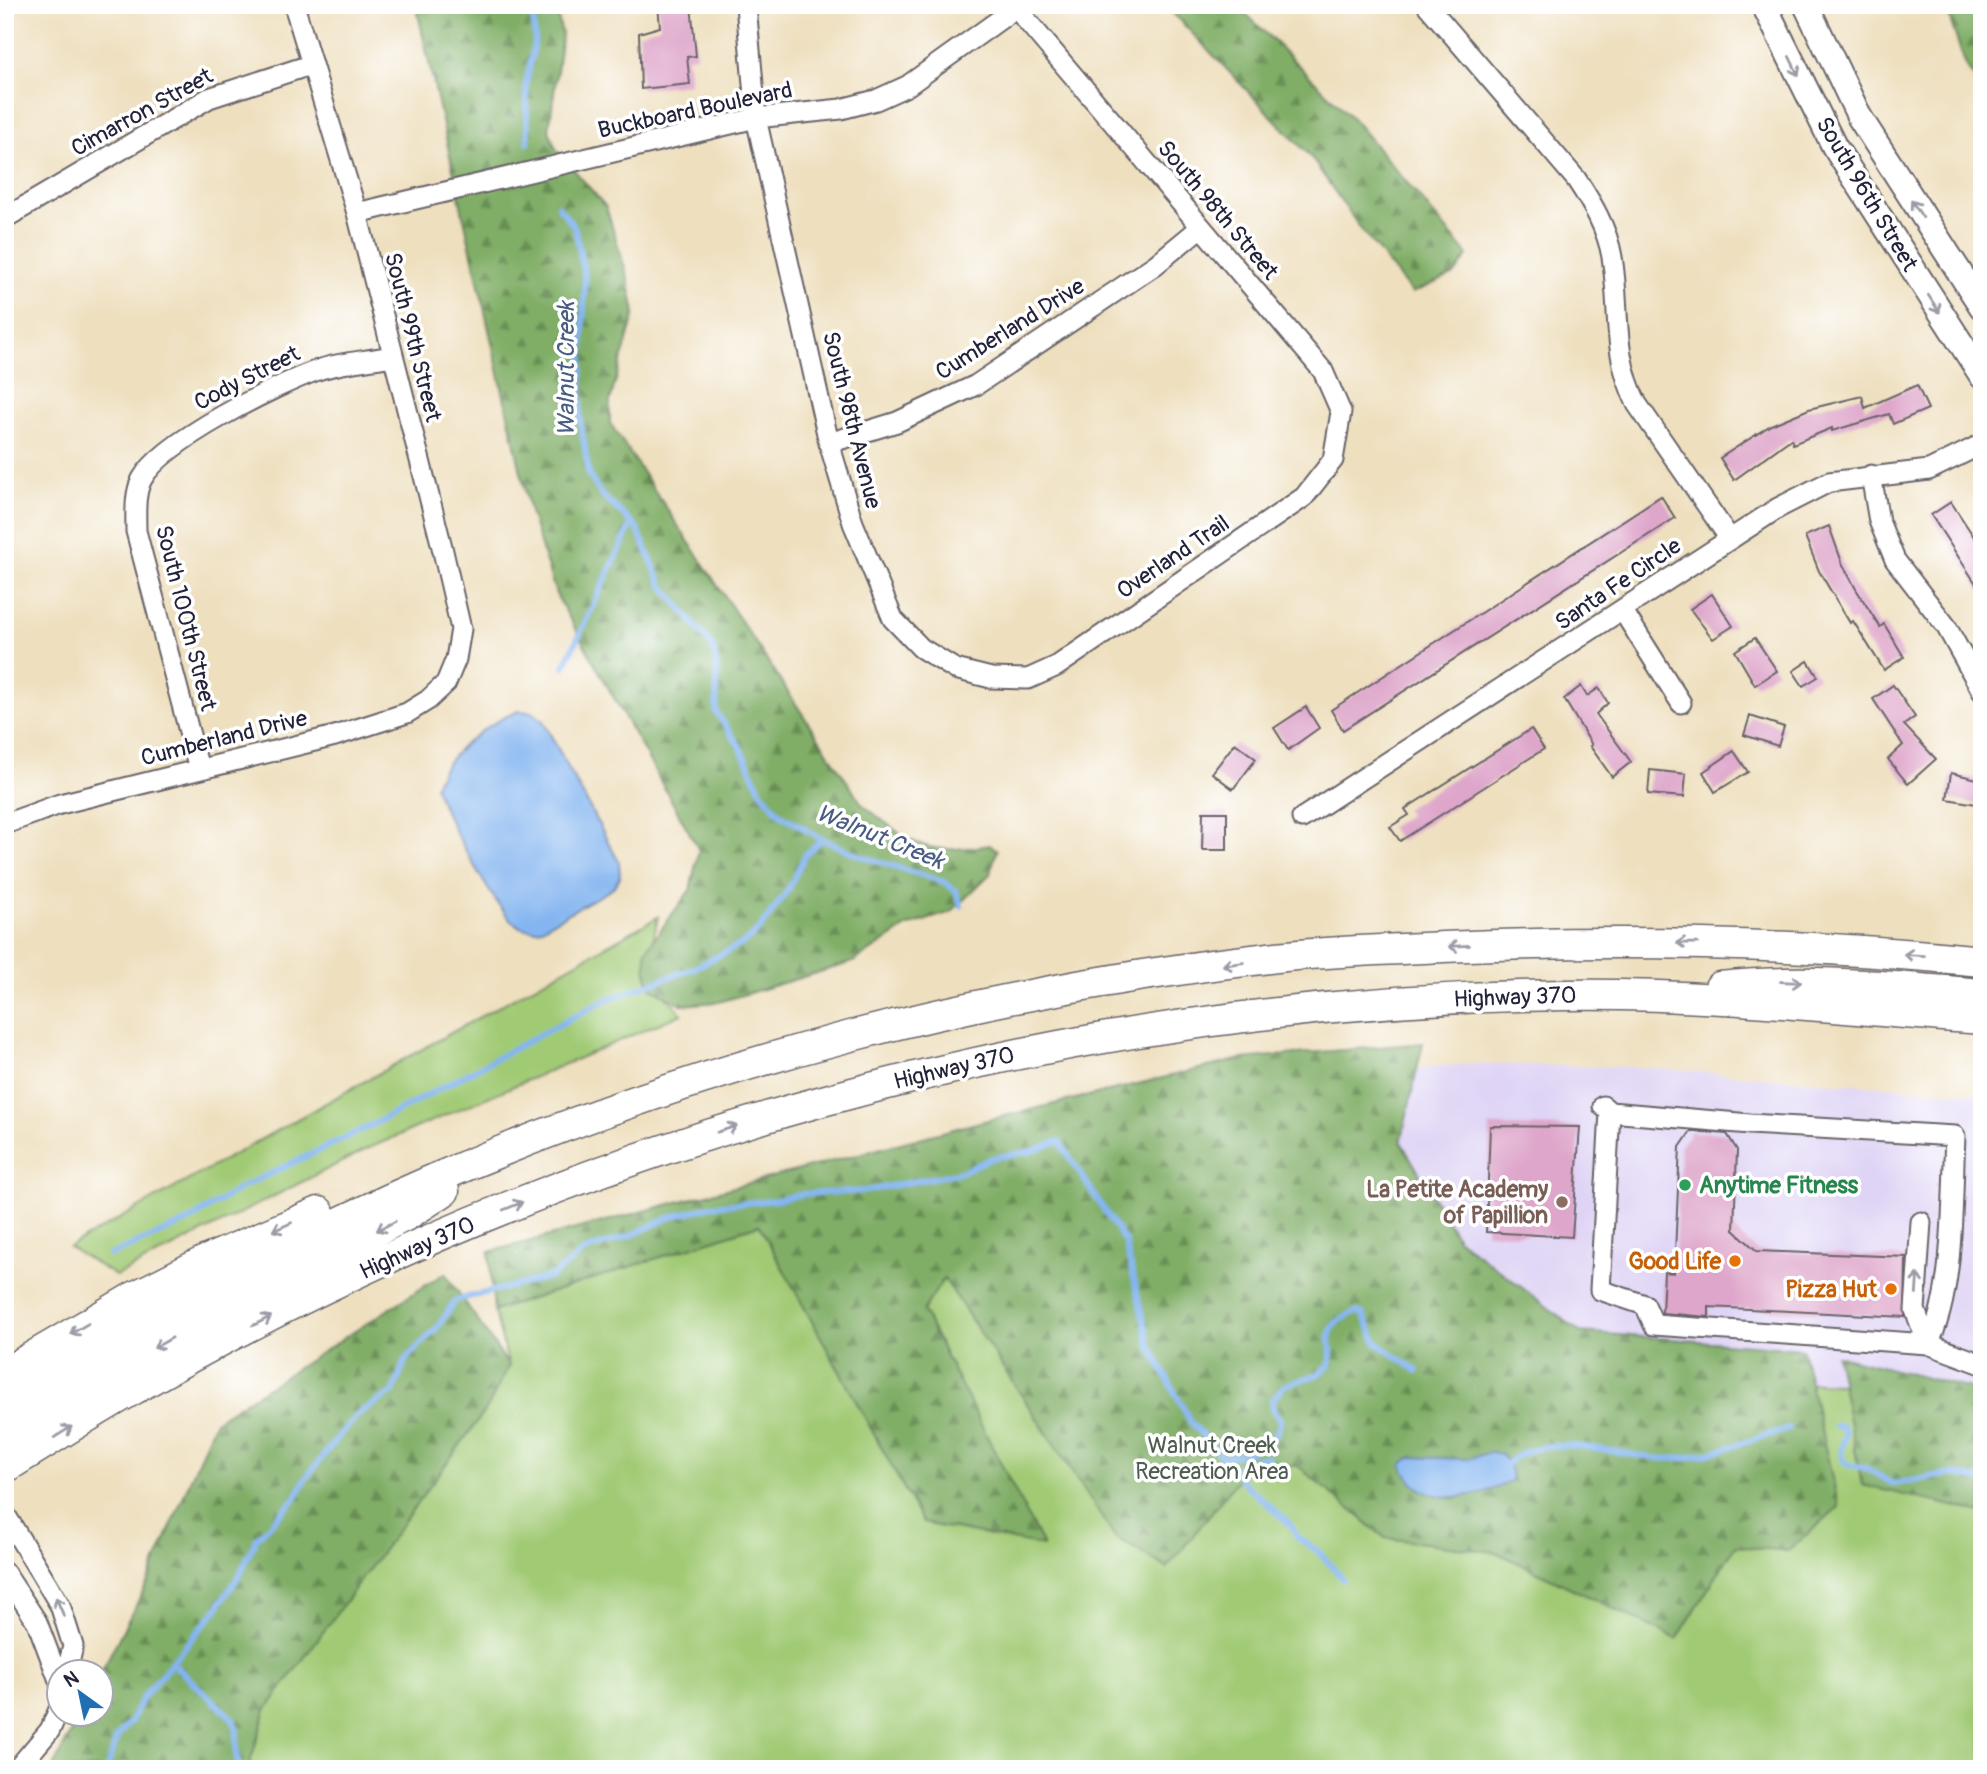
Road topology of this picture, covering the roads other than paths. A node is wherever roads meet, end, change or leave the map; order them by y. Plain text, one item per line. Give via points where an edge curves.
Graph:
1 (294, 5) edge
2 (746, 5) edge
3 (1427, 5) edge
4 (1764, 5) edge
5 (1805, 5) edge
6 (1018, 7) edge
7 (310, 65) junction
8 (756, 118) junction
9 (356, 213) junction
10 (5, 218) edge
11 (1201, 227) junction
12 (1982, 307) edge
13 (391, 356) junction
14 (1982, 376) edge
15 (829, 443) junction
16 (1982, 444) edge
17 (1333, 460) joint
18 (1871, 475) junction
19 (142, 478) joint
20 (1730, 539) junction
21 (1623, 611) junction
22 (1028, 679) joint
23 (446, 683) joint
24 (1982, 691) edge
25 (1681, 703) dead end
26 (199, 769) junction
27 (1302, 818) dead end
28 (5, 824) edge
29 (1982, 961) edge
30 (1982, 994) edge
31 (1650, 995) junction
32 (1982, 1019) edge
33 (506, 1151) junction
34 (441, 1177) junction
35 (1920, 1222) dead end
36 (1928, 1344) junction
37 (1982, 1364) edge
38 (5, 1373) edge
39 (5, 1404) edge
40 (5, 1436) edge
41 (5, 1468) edge
42 (5, 1514) edge
43 (5, 1573) edge
44 (51, 1658) edge
45 (70, 1658) edge
46 (52, 1728) edge
47 (17, 1769) edge

1 - 7 street, South 99th Street
2 - 8 street, South 98th Avenue
3 - 20 street via 1589,199 1612,257 1621,365 1627,385
4 -> 14 main road, South 96th Street via 1834,146
12 -> 5 main road, South 96th Street via 1860,118
6 - 8 street, Buckboard Boulevard via 907,86 876,100 841,109
6 - 11 street, South 98th Street
7 - 9 street, South 99th Street
7 - 10 street, Cimarron Street via 209,98
8 - 9 street, Buckboard Boulevard
8 - 15 street, South 98th Avenue
9 - 13 street, South 99th Street
11 - 15 street, Cumberland Drive via 1155,265 976,385 897,422
11 - 17 street, South 98th Street via 1323,371 1341,412
13 - 19 street, Cody Street via 320,369 267,393 175,446
13 - 23 street, South 99th Street via 461,629 457,659
15 - 22 street, South 98th Avenue via 853,523 893,619 920,648 955,669 991,678
16 - 18 street, Santa Fe Circle via 1929,470
17 - 22 street, Overland Trail via 1304,496 1057,666
18 - 20 street, Santa Fe Circle via 1829,482
18 - 24 street via 1879,521 1895,560 1946,626
19 - 26 street, South 100th Street via 136,531
20 - 21 street, Santa Fe Circle
21 - 25 street
21 - 27 street, Santa Fe Circle
23 - 26 street, Cumberland Drive via 407,713
26 - 28 street, Cumberland Drive via 60,804
29 -> 33 highway via 1737,944 1622,942 1278,957 1087,986 867,1033 671,1091
31 -> 30 highway via 1772,981
31 - 32 highway, Highway 370
41 -> 31 highway, Highway 370 via 206,1350 415,1248 610,1169 829,1099 1089,1038 1278,1011 1460,998
33 - 34 highway
33 -> 40 highway via 407,1215 199,1322
34 -> 38 highway via 313,1214 205,1261
34 - 39 highway via 165,1309
36 -> 35 street via 1915,1310
36 - 36 street via 1937,1327 1947,1269 1955,1136 1750,1124 1606,1109 1600,1290 1645,1305 1654,1325
36 - 37 street
45 -> 42 street via 73,1646 60,1605
43 - 44 street via 37,1622
46 - 47 street

